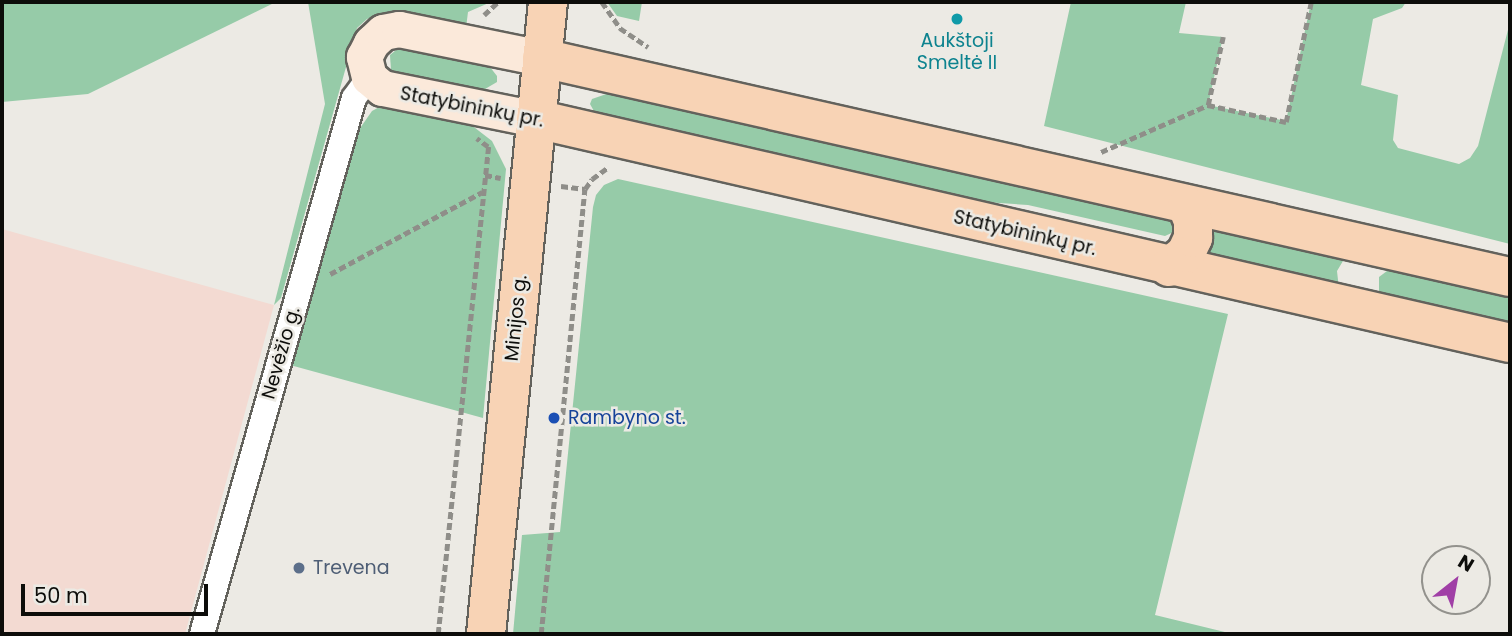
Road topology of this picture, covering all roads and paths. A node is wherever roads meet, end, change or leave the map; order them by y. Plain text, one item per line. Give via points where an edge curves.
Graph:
1 (548, 2) edge
2 (603, 2) edge
3 (1311, 2) edge
4 (1223, 37) dead end
5 (644, 46) dead end
6 (542, 58) junction
7 (369, 77) junction
8 (1208, 105) junction
9 (536, 119) junction
10 (488, 147) dead end
11 (1097, 153) dead end
12 (585, 189) dead end
13 (483, 191) junction
14 (1187, 206) junction
15 (1383, 249) junction
16 (1170, 267) junction
17 (1510, 277) edge
18 (298, 292) junction
19 (1368, 311) junction
20 (1510, 343) edge
21 (202, 634) edge
22 (438, 634) edge
23 (486, 634) edge
24 (541, 634) edge

1 - 6 main road, Minijos g.
2 - 5 path via 620,28
3 - 8 path via 1286,121
4 - 8 path
6 - 7 main road via 399,29 383,32 371,43 364,57
6 - 9 main road, Minijos g.
6 - 14 main road
7 - 9 main road, Statybininkų pr. via 382,88
7 - 18 street, Nevėžio g. via 354,98
8 - 11 path
9 - 16 main road, Statybininkų pr.
9 - 23 main road, Minijos g.
10 - 13 path
12 - 24 path
13 - 18 path
13 - 22 path
14 - 15 main road
14 - 16 main road via 1193,238 1186,253
15 - 17 main road
15 - 19 main road via 1367,262 1360,277 1360,293
16 - 19 main road, Statybininkų pr.
18 - 21 street, Nevėžio g.
19 - 20 main road, Statybininkų pr.

